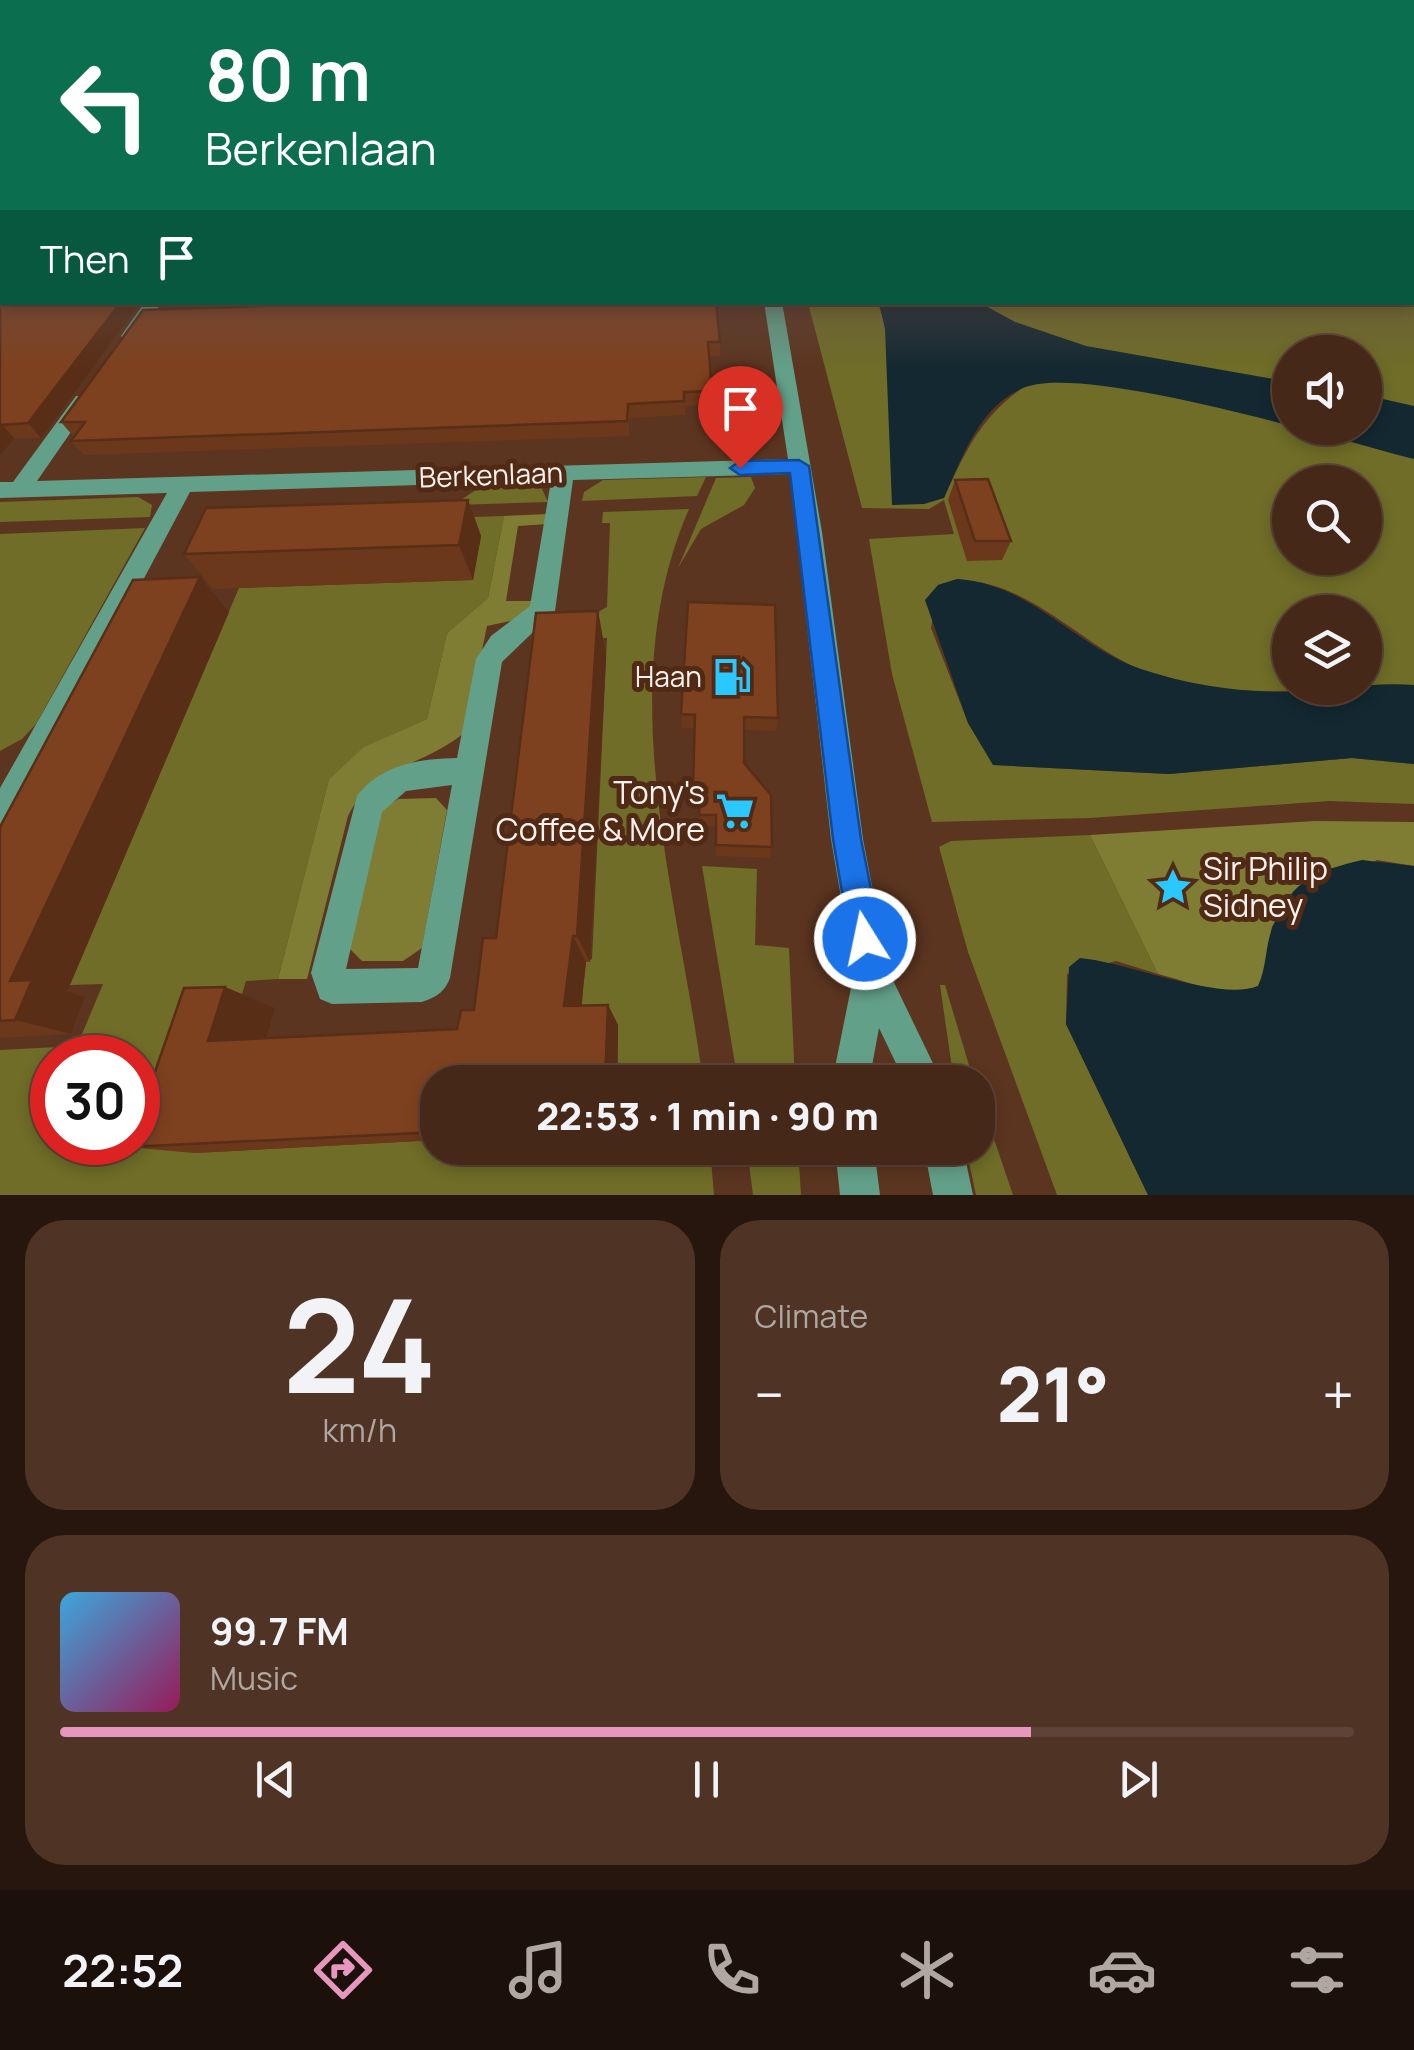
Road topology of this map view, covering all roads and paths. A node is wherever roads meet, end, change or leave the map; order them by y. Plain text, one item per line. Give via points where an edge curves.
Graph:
1 (774, 305) edge
2 (154, 311) edge
3 (115, 356) edge
4 (95, 384) edge
5 (799, 466) junction
6 (563, 473) junction
7 (183, 484) junction
8 (9, 490) edge
9 (14, 766) edge
10 (468, 770) junction
11 (0, 818) edge
12 (872, 972) junction
13 (854, 1065) edge
14 (916, 1065) edge
15 (857, 1165) edge
16 (947, 1165) edge
17 (860, 1195) edge
18 (953, 1195) edge

1 - 5 street
2 - 3 street
4 - 8 street
5 - 6 street, Berkenlaan
5 - 12 street via 847,839
6 - 7 street, Berkenlaan
6 - 10 street via 548,593 542,611 489,659
7 - 8 street, Berkenlaan
7 - 9 street
9 - 11 street
10 - 10 street via 420,773 375,794 328,973 332,987 422,985 432,978
12 - 13 street
12 - 14 street
15 - 17 street
16 - 18 street

